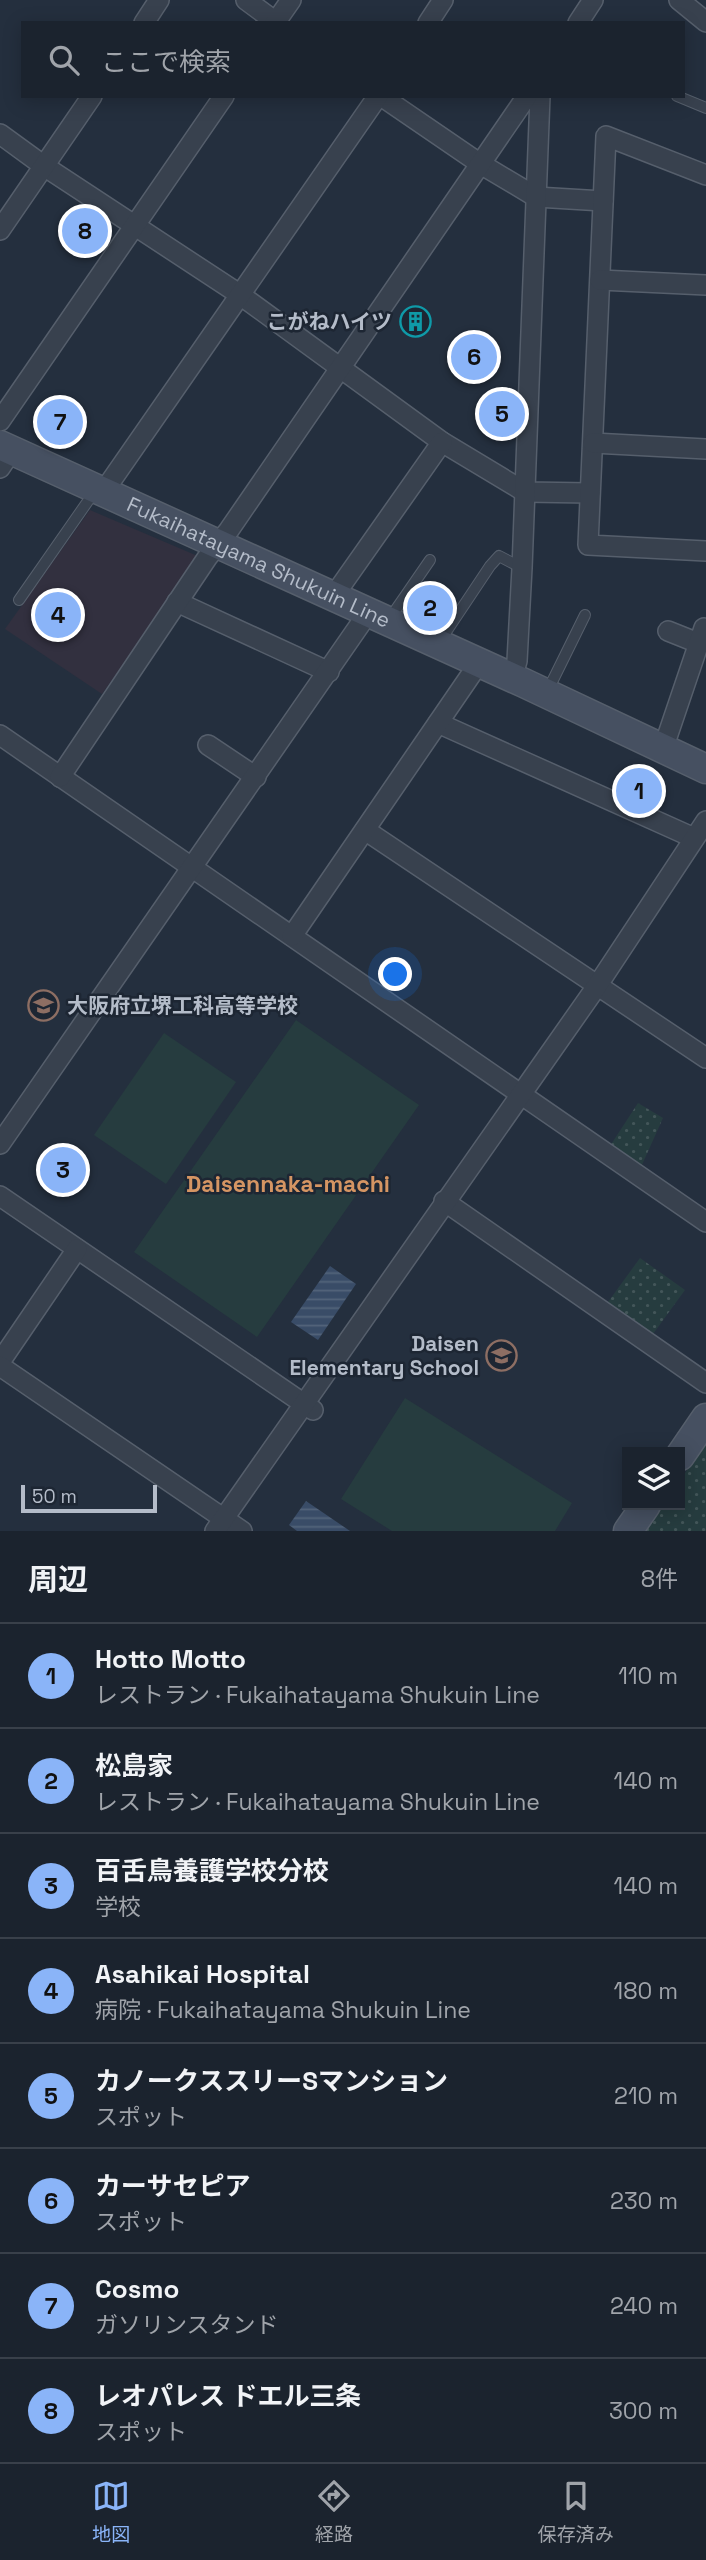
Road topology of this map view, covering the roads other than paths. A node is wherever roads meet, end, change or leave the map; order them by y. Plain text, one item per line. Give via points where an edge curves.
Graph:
1 (159, 0) edge
2 (246, 0) edge
3 (290, 0) edge
4 (443, 0) edge
5 (593, 0) edge
6 (679, 0) edge
7 (145, 21) edge
8 (275, 21) edge
9 (277, 21) edge
10 (429, 21) edge
11 (579, 21) edge
12 (706, 22) edge
13 (91, 98) edge
14 (223, 98) edge
15 (379, 98) edge
16 (383, 98) edge
17 (526, 98) edge
18 (540, 98) edge
19 (682, 98) edge
20 (706, 107) edge
21 (0, 134) edge
22 (480, 163) junction
23 (44, 166) junction
24 (706, 176) edge
25 (536, 197) junction
26 (603, 201) junction
27 (135, 224) junction
28 (0, 230) edge
29 (600, 280) junction
30 (706, 285) edge
31 (240, 294) junction
32 (340, 368) junction
33 (0, 421) edge
34 (442, 442) junction
35 (593, 443) junction
36 (706, 449) edge
37 (4, 454) edge
38 (101, 489) junction
39 (525, 492) junction
40 (590, 493) junction
41 (218, 544) junction
42 (706, 551) edge
43 (430, 560) dead end
44 (522, 568) junction
45 (333, 597) junction
46 (19, 600) dead end
47 (177, 602) junction
48 (585, 615) dead end
49 (378, 617) junction
50 (668, 631) dead end
51 (438, 644) junction
52 (479, 663) junction
53 (328, 672) junction
54 (512, 678) junction
55 (546, 693) junction
56 (438, 723) junction
57 (0, 735) edge
58 (208, 745) dead end
59 (663, 749) junction
60 (706, 769) edge
61 (60, 777) junction
62 (256, 777) junction
63 (706, 821) edge
64 (365, 830) junction
65 (694, 838) junction
66 (193, 868) junction
67 (292, 936) junction
68 (597, 986) junction
69 (706, 1058) edge
70 (520, 1093) junction
71 (0, 1144) edge
72 (0, 1196) edge
73 (444, 1201) junction
74 (706, 1222) edge
75 (77, 1249) junction
76 (0, 1364) edge
77 (706, 1383) edge
78 (309, 1407) junction
79 (706, 1418) edge
80 (685, 1449) edge
81 (643, 1510) edge
82 (219, 1525) edge
83 (242, 1531) edge
84 (628, 1531) edge

1 - 7 street
2 - 8 street
3 - 9 street
4 - 10 street
5 - 11 street
6 - 12 street
13 - 23 street
14 - 27 street
15 - 31 street
16 - 22 street
17 - 22 street
18 - 25 street
19 - 20 lane
21 - 23 street
22 - 25 street
22 - 32 street
23 - 27 street
23 - 28 street
24 - 26 street via 606,136
25 - 26 street
25 - 39 street
26 - 29 street
27 - 31 street
27 - 33 street
29 - 30 street
29 - 35 street
31 - 32 street
31 - 38 street
32 - 34 street
32 - 41 street
34 - 39 street
34 - 45 street
35 - 36 street
35 - 40 street
37 - 38 main road, Fukaihatayama Shukuin Line
38 - 41 main road, Fukaihatayama Shukuin Line
38 - 46 lane
39 - 40 street
39 - 44 street
40 - 42 street via 588,545
41 - 45 main road, Fukaihatayama Shukuin Line
41 - 47 street
43 - 49 lane
44 - 51 lane via 499,556
44 - 54 street
45 - 49 main road, Fukaihatayama Shukuin Line
47 - 53 street
47 - 61 street
48 - 55 lane
49 - 51 main road, Fukaihatayama Shukuin Line
49 - 53 street
50 - 59 street via 701,636
51 - 52 main road, Fukaihatayama Shukuin Line
52 - 54 main road, Fukaihatayama Shukuin Line
52 - 56 street
53 - 62 street
54 - 55 main road, Fukaihatayama Shukuin Line
55 - 59 main road, Fukaihatayama Shukuin Line
56 - 64 street
56 - 65 street
57 - 61 street
58 - 62 street
59 - 60 main road, Fukaihatayama Shukuin Line
61 - 66 street
62 - 66 street
63 - 65 street
64 - 67 street
64 - 68 street
65 - 68 street
66 - 67 street
66 - 71 street
67 - 70 street
68 - 69 street
68 - 70 street
70 - 73 street
70 - 74 street
72 - 75 street
73 - 77 street
73 - 78 street
75 - 76 street
75 - 78 street
76 - 82 street
78 - 82 street
79 - 80 main road
81 - 84 main road
82 - 83 street

